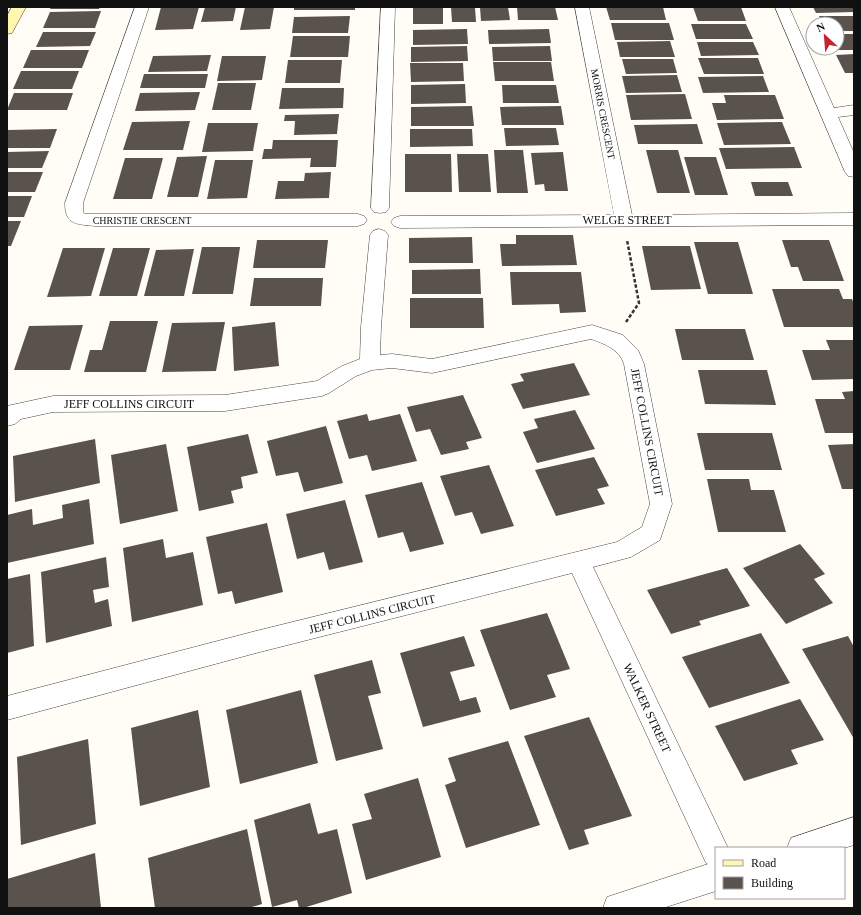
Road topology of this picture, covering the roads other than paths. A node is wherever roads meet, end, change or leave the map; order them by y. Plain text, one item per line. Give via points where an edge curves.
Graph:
1 (19, 7) edge
2 (142, 7) edge
3 (388, 7) edge
4 (582, 7) edge
5 (782, 7) edge
6 (7, 30) edge
7 (854, 110) edge
8 (829, 112) junction
9 (854, 172) edge
10 (380, 208) junction
11 (854, 219) edge
12 (358, 220) junction
13 (624, 220) junction
14 (400, 222) junction
15 (379, 235) junction
16 (370, 363) junction
17 (7, 418) edge
18 (578, 562) junction
19 (7, 708) edge
20 (854, 831) edge
21 (804, 847) edge
22 (715, 851) edge
23 (715, 876) edge
24 (618, 908) edge

1 - 6 street
2 - 12 street, CHRISTIE CRESCENT via 74,203 74,214 81,219 95,220
3 - 10 street
4 - 13 street, MORRIS CRESCENT
5 - 8 street
7 - 8 street
8 - 9 street
10 - 12 street via 365,212
10 - 14 street via 396,213
11 - 13 street, WELGE STREET
12 - 15 street via 358,225 366,232
13 - 14 street, WELGE STREET
14 - 15 street via 397,229
15 - 16 street
16 - 17 street, JEFF COLLINS CIRCUIT via 349,371 322,388 226,403 53,404 15,412
16 - 18 street, JEFF COLLINS CIRCUIT via 392,361 432,366 592,332 616,340 631,354 661,504 652,533 623,550
18 - 19 street, JEFF COLLINS CIRCUIT via 256,642
18 - 22 street, WALKER STREET
20 - 21 street
23 - 24 street

